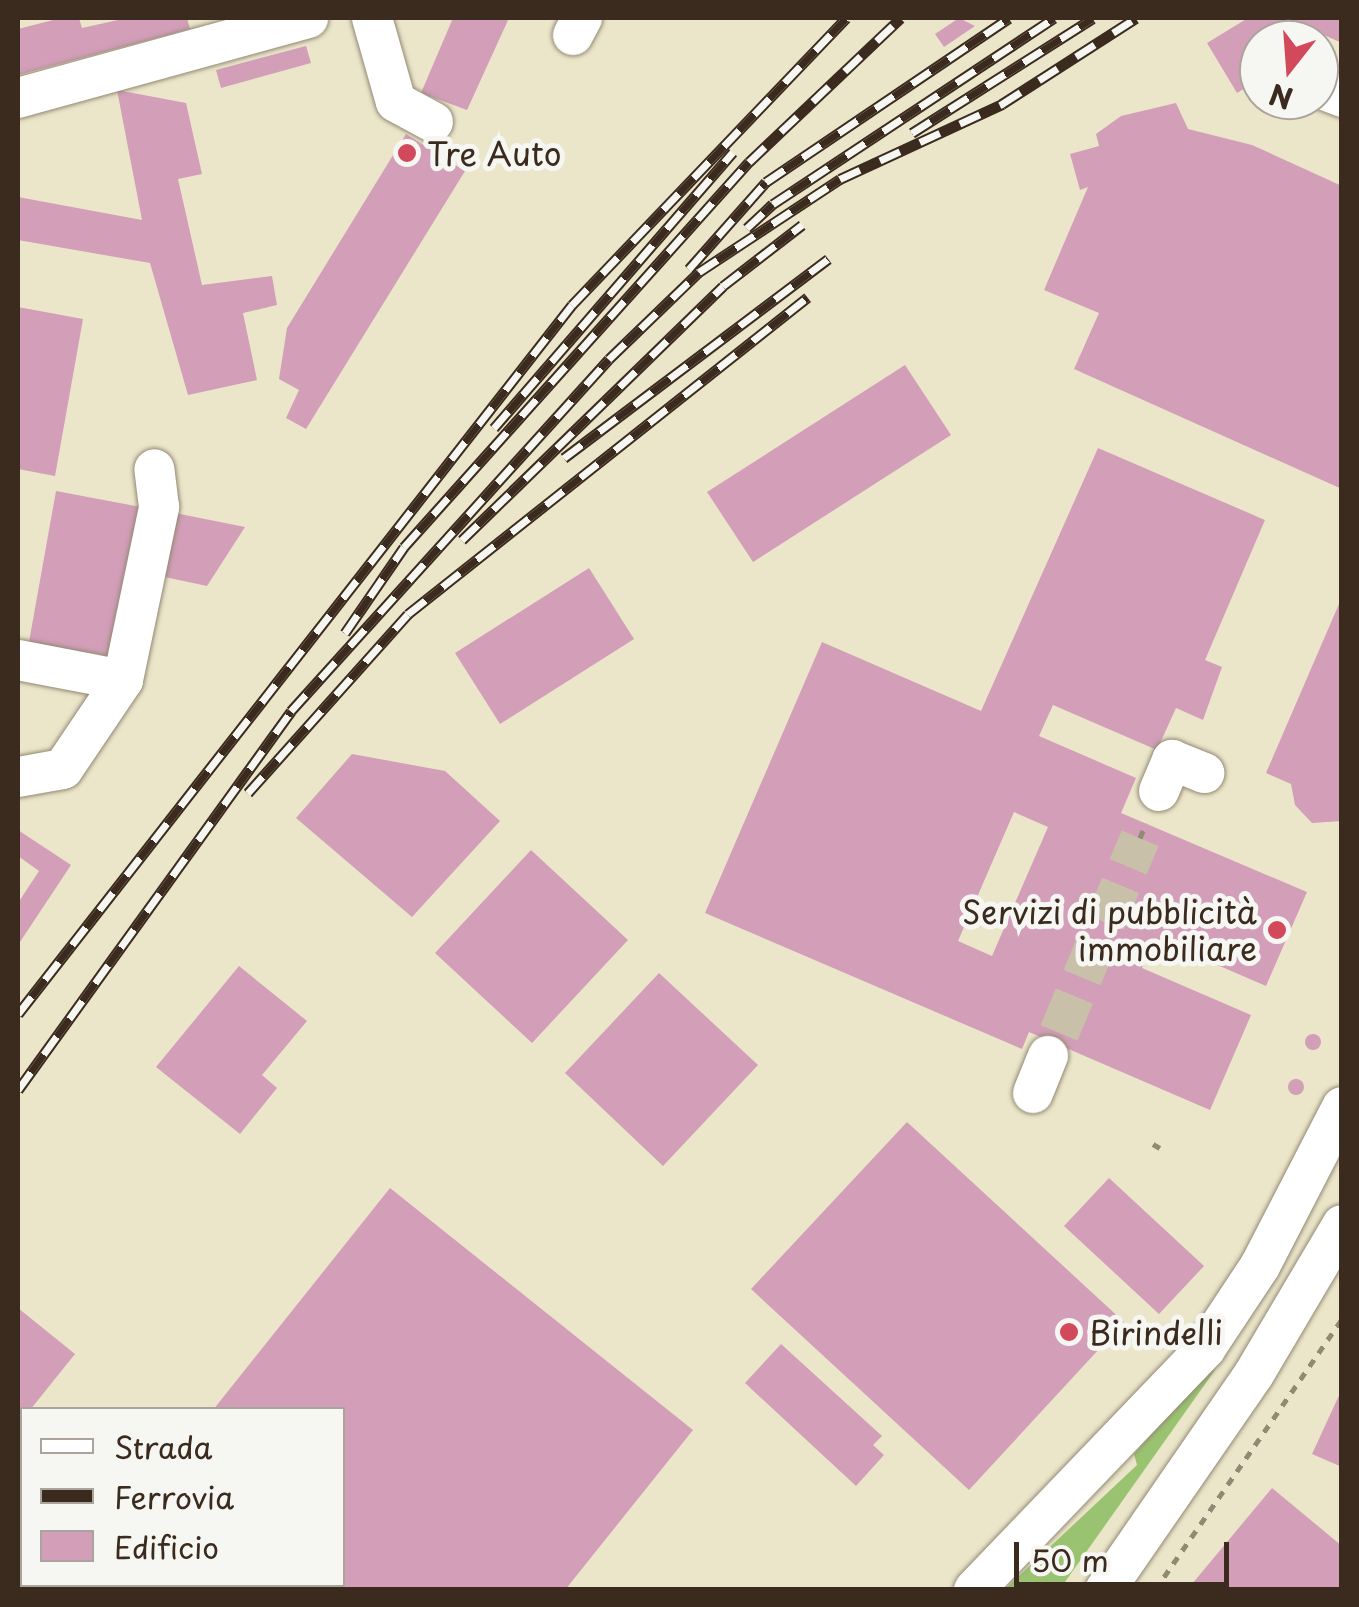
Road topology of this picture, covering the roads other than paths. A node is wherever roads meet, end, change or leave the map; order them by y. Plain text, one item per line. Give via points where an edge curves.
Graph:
1 (308, 18) edge
2 (372, 18) edge
3 (18, 98) edge
4 (433, 122) dead end
5 (154, 469) dead end
6 (18, 660) edge
7 (123, 680) junction
8 (1205, 774) dead end
9 (18, 777) edge
10 (1160, 791) dead end
11 (1342, 1107) edge
12 (1342, 1225) edge
13 (1117, 1580) edge
14 (974, 1590) edge

1 - 3 street
2 - 4 street via 396,102
5 - 7 street via 159,506
6 - 7 street
7 - 9 street via 63,769
8 - 10 street via 1172,760
11 - 14 street via 1260,1266 1205,1349
12 - 13 street via 1254,1374

